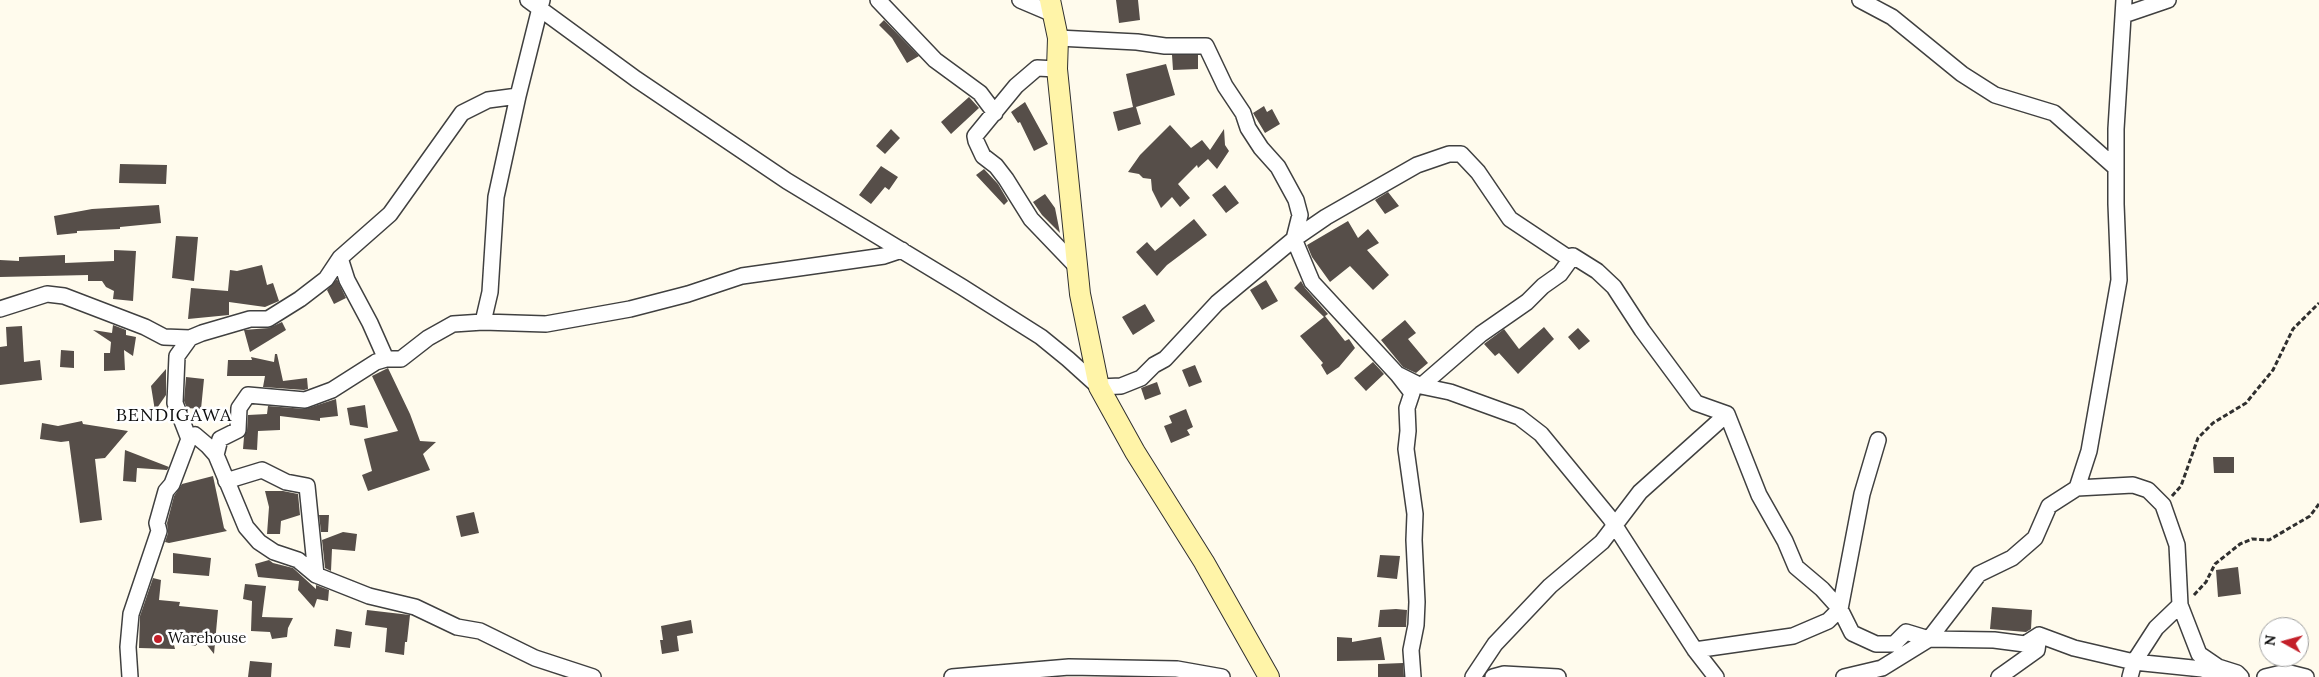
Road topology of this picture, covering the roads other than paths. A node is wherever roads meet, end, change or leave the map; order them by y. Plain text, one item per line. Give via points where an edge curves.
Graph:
1 (878, 0) edge
2 (1020, 0) edge
3 (1860, 0) edge
4 (2168, 0) edge
5 (536, 2) edge
6 (1052, 7) edge
7 (2124, 8) edge
8 (1058, 38) junction
9 (1057, 68) junction
10 (518, 96) junction
11 (995, 112) junction
12 (2116, 168) junction
13 (1294, 239) junction
14 (902, 250) junction
15 (1573, 256) junction
16 (340, 258) junction
17 (1077, 267) junction
18 (0, 309) edge
19 (483, 322) junction
20 (190, 338) junction
21 (386, 359) junction
22 (1398, 375) junction
23 (1421, 386) junction
24 (1098, 387) junction
25 (1727, 414) junction
26 (189, 439) junction
27 (1878, 440) dead end
28 (216, 455) junction
29 (226, 481) junction
30 (2077, 488) junction
31 (1615, 526) junction
32 (316, 575) junction
33 (2180, 606) junction
34 (1840, 609) junction
35 (2039, 635) junction
36 (1929, 639) junction
37 (1695, 650) junction
38 (2134, 662) junction
39 (130, 677) edge
40 (593, 677) edge
41 (952, 677) edge
42 (1222, 677) edge
43 (1269, 677) edge
44 (1414, 677) edge
45 (1473, 677) edge
46 (1493, 677) edge
47 (1558, 677) edge
48 (1716, 677) edge
49 (1844, 677) edge
50 (1999, 677) edge
51 (2130, 677) edge
52 (2229, 677) edge
53 (2241, 677) edge
54 (2265, 677) edge
55 (2306, 677) edge

1 - 11 street via 935,60 980,93
2 - 6 street
3 - 12 street via 1892,17 1962,74 1995,95 2054,113
4 - 7 street
5 - 10 street
5 - 14 street via 636,79 787,181
6 - 8 street
7 - 12 street
8 - 9 street
8 - 13 street via 1206,46 1248,128 1278,168 1296,200 1300,215
9 - 11 street via 1037,68 1016,86
9 - 17 street
10 - 16 street via 488,100 462,113 390,214
10 - 19 street via 496,197 490,292
11 - 17 street via 975,136 976,141 1031,218
12 - 30 street via 2119,280 2089,451
13 - 15 street via 1417,165 1449,154 1461,154 1478,172 1510,219 1567,257
13 - 22 street via 1312,282
13 - 24 street via 1205,314 1165,359 1141,378 1121,386
14 - 19 street via 884,256 742,276 630,309 546,324
14 - 24 street via 1041,337
15 - 23 street via 1560,274 1481,334
15 - 25 street via 1597,271 1614,287 1696,403
16 - 20 street via 326,279 277,315 268,319 250,319
16 - 21 street via 347,280
17 - 24 street
18 - 20 street via 47,294 64,296 164,337
19 - 21 street via 453,324 401,359
20 - 26 street via 178,356 175,403
21 - 28 street via 332,390 305,400 248,395 239,408 238,430 220,440
22 - 23 street
22 - 44 street via 1412,394 1407,408 1406,449 1415,514 1417,602 1411,650
23 - 31 street via 1450,392 1519,417 1541,434
24 - 43 street
25 - 31 street via 1640,492
25 - 34 street via 1760,495 1796,567
26 - 28 street via 196,435
26 - 39 street via 166,492 157,523 159,531 131,614
27 - 34 street via 1862,494
28 - 29 street
29 - 32 street via 246,528 259,542 274,552 298,560
29 - 32 street via 262,470 286,482 307,486
30 - 33 street via 2133,485 2148,490 2163,505 2177,545
30 - 36 street via 2049,506 2035,538 2012,558 1979,574
31 - 37 street
31 - 45 street via 1602,542 1550,586 1506,630
32 - 40 street via 369,596 415,607 457,627 480,631 535,658
33 - 38 street via 2156,628
33 - 53 street via 2199,654
34 - 36 street via 1852,633 1876,644 1894,644 1906,632
34 - 37 street via 1828,621 1793,636
35 - 36 street via 2025,644
35 - 38 street via 2074,648
35 - 50 street via 2037,650
36 - 49 street via 1882,668
37 - 48 street
38 - 51 street
38 - 52 street via 2202,669
41 - 42 street via 1069,666 1177,669
46 - 47 street via 1504,674
54 - 55 street via 2286,672

